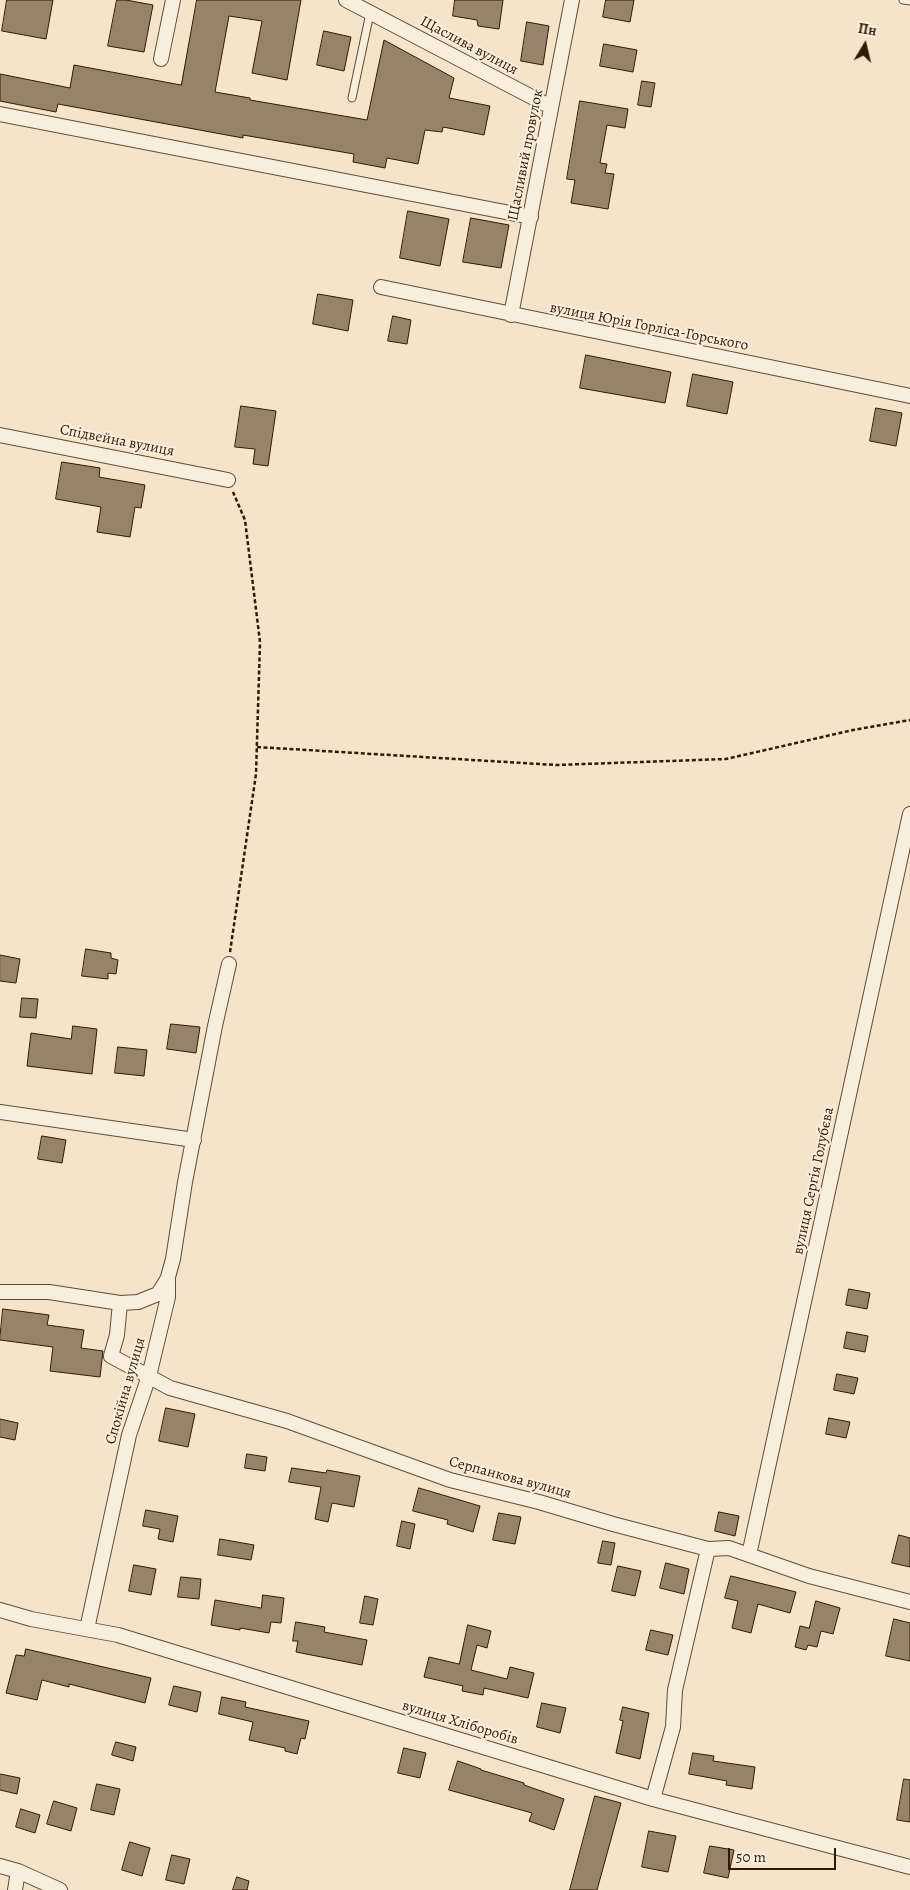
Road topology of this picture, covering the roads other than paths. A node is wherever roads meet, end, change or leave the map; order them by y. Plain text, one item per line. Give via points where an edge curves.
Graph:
1 (173, 0) edge
2 (346, 0) edge
3 (572, 0) edge
4 (903, 0) edge
5 (910, 2) edge
6 (371, 6) edge
7 (161, 59) dead end
8 (352, 98) dead end
9 (551, 107) junction
10 (0, 114) edge
11 (531, 217) junction
12 (381, 287) dead end
13 (511, 315) junction
14 (910, 396) edge
15 (0, 435) edge
16 (228, 480) road end
17 (910, 814) edge
18 (229, 964) road end
19 (0, 1112) edge
20 (194, 1140) junction
21 (168, 1277) junction
22 (0, 1292) edge
23 (120, 1303) junction
24 (149, 1376) junction
25 (708, 1550) junction
26 (749, 1555) junction
27 (910, 1602) edge
28 (0, 1610) edge
29 (87, 1629) junction
30 (653, 1799) junction
31 (0, 1866) edge
32 (910, 1867) edge
33 (18, 1871) junction
34 (15, 1890) edge
35 (60, 1890) edge

1 - 7 street
2 - 6 street, Щаслива вулиця
3 - 9 street, Щасливий провулок
4 - 5 lane
6 - 8 lane
6 - 9 street, Щаслива вулиця
9 - 11 street, Щасливий провулок
10 - 11 street
11 - 13 street, Щасливий провулок
12 - 13 street, вулиця Юрія Горліса-Горського
13 - 14 street, вулиця Юрія Горліса-Горського
15 - 16 street, Спідвейна вулиця
17 - 26 street, вулиця Сергія Голубєва
18 - 20 street, Спокійна вулиця
19 - 20 street
20 - 21 street, Спокійна вулиця
21 - 23 street via 158,1294 138,1302
21 - 24 street, Спокійна вулиця via 168,1297
22 - 23 street via 49,1292
23 - 24 street, Серпанкова вулиця via 118,1335 111,1356
24 - 25 street, Серпанкова вулиця via 170,1388 287,1421 450,1480
24 - 29 street, Спокійна вулиця via 129,1435
25 - 26 street, Серпанкова вулиця via 728,1548
25 - 30 street via 675,1690 673,1727
26 - 27 street, Серпанкова вулиця via 809,1576
28 - 29 street, вулиця Хліборобів
29 - 30 street, вулиця Хліборобів via 118,1635
30 - 32 street, вулиця Хліборобів
31 - 33 street
33 - 34 street
33 - 35 street

